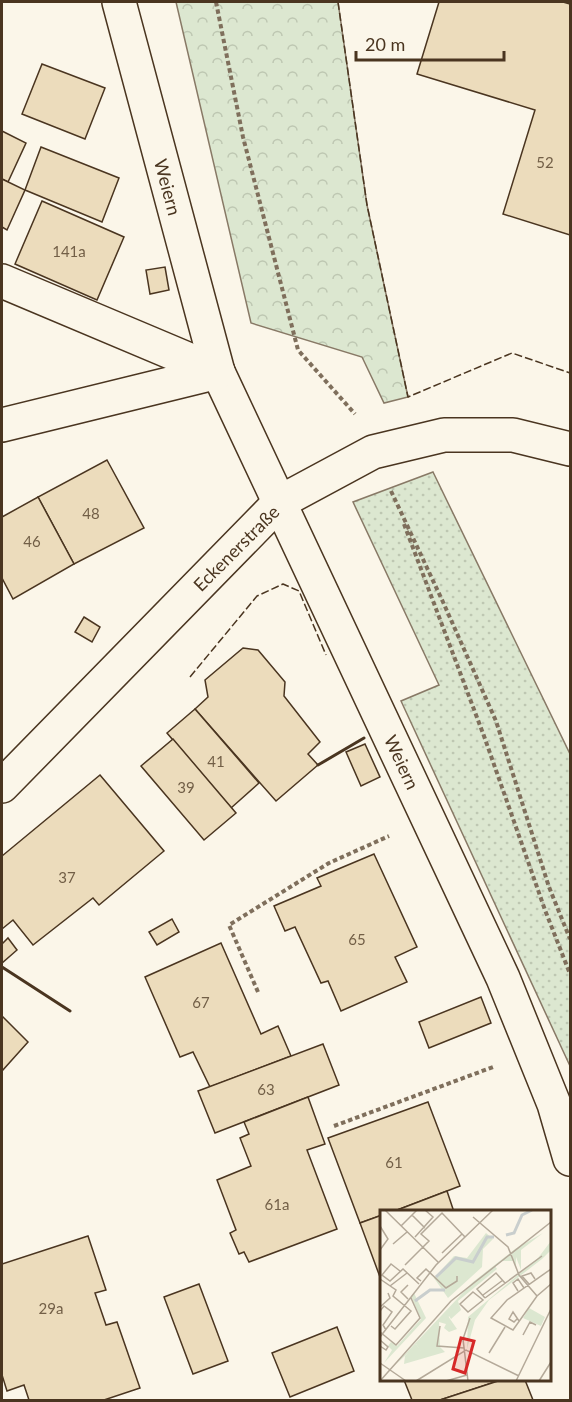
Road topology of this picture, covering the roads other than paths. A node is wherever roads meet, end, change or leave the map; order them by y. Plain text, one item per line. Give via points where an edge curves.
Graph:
1 (119, 2) edge
2 (2, 281) edge
3 (218, 372) junction
4 (2, 425) edge
5 (570, 450) edge
6 (280, 502) junction
7 (2, 786) edge
8 (570, 1159) edge

1 - 3 street, Weiern
2 - 3 street
3 - 4 street
3 - 6 street, Weiern
5 - 6 street, Eckenerstraße via 513,435 444,435 373,452
6 - 7 street, Eckenerstraße
6 - 8 street, Weiern via 503,978 554,1104

